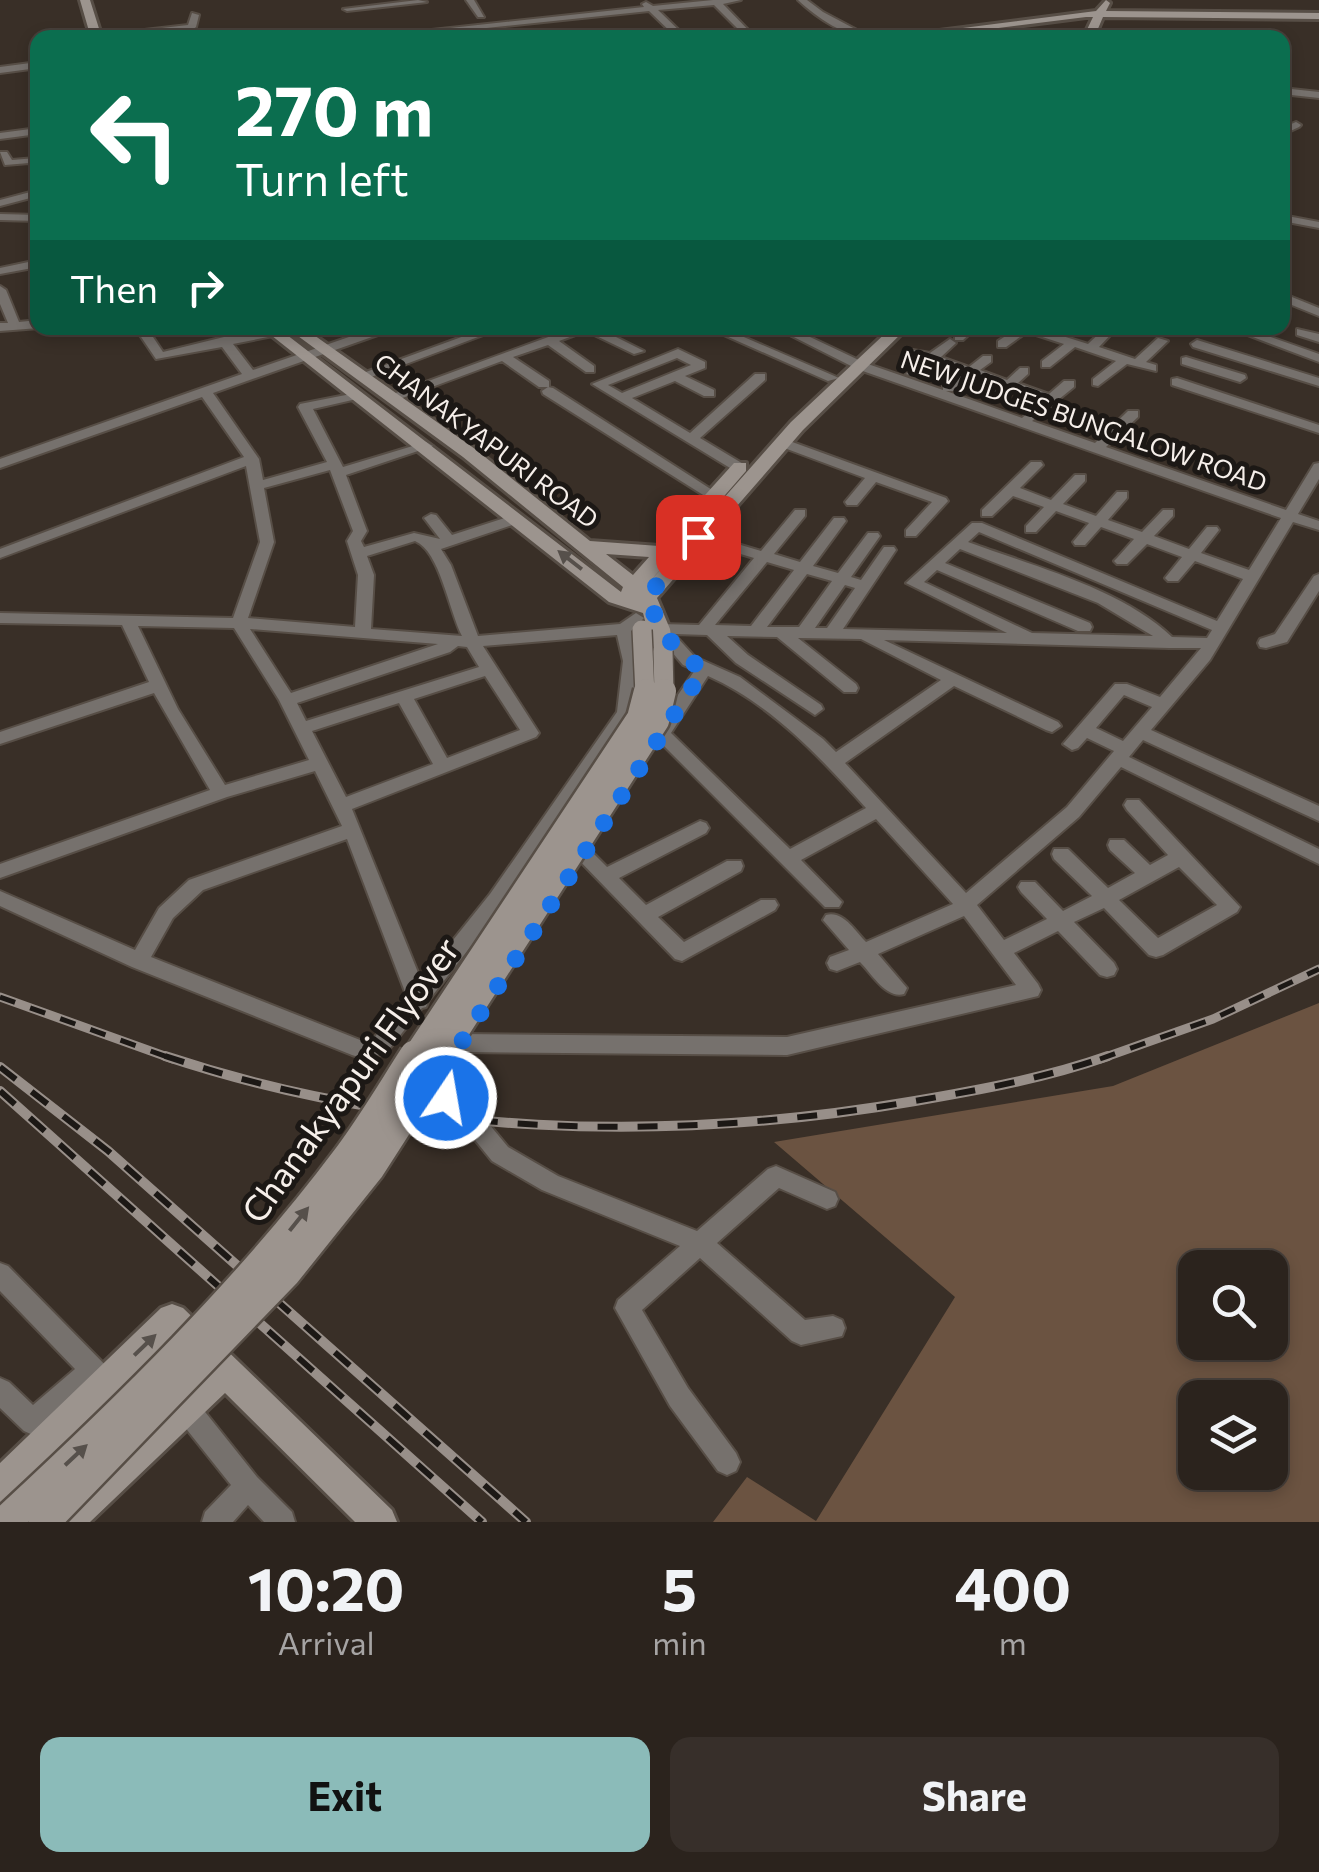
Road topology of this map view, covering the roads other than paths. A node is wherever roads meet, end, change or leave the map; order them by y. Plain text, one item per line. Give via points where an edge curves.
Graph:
1 (72, 0) edge
2 (85, 0) edge
3 (470, 0) edge
4 (584, 0) edge
5 (604, 0) edge
6 (642, 0) edge
7 (736, 0) edge
8 (802, 0) edge
9 (1092, 0) edge
10 (1107, 0) edge
11 (716, 2) edge
12 (684, 3) edge
13 (425, 4) edge
14 (558, 9) dead end
15 (652, 9) junction
16 (536, 10) dead end
17 (616, 13) junction
18 (1100, 13) junction
19 (196, 14) dead end
20 (1086, 14) junction
21 (481, 15) junction
22 (598, 15) junction
23 (1319, 15) edge
24 (453, 18) junction
25 (565, 18) junction
26 (163, 21) junction
27 (142, 22) dead end
28 (353, 22) edge
29 (486, 26) junction
30 (460, 29) junction
31 (80, 30) edge
32 (94, 30) edge
33 (125, 30) edge
34 (493, 30) edge
35 (674, 30) edge
36 (744, 30) edge
37 (852, 30) edge
38 (955, 30) edge
39 (1077, 30) edge
40 (1092, 30) edge
41 (30, 66) edge
42 (0, 70) edge
43 (1290, 93) edge
44 (1317, 96) edge
45 (1296, 124) dead end
46 (1290, 127) edge
47 (30, 132) edge
48 (0, 136) edge
49 (30, 149) edge
50 (1, 154) edge
51 (30, 160) edge
52 (30, 192) edge
53 (0, 203) edge
54 (0, 217) edge
55 (30, 218) edge
56 (1290, 220) edge
57 (1319, 226) edge
58 (30, 264) edge
59 (0, 270) edge
60 (0, 290) edge
61 (1290, 299) edge
62 (1319, 312) edge
63 (30, 325) edge
64 (15, 326) junction
65 (0, 327) edge
66 (1301, 332) dead end
67 (146, 335) edge
68 (214, 335) edge
69 (251, 335) edge
70 (281, 335) edge
71 (299, 335) edge
72 (364, 335) edge
73 (479, 335) edge
74 (564, 335) edge
75 (602, 335) edge
76 (731, 335) edge
77 (799, 335) edge
78 (877, 335) edge
79 (891, 335) edge
80 (1016, 335) edge
81 (1050, 335) edge
82 (1103, 335) edge
83 (1255, 335) edge
84 (959, 336) edge
85 (1319, 338) edge
86 (549, 340) junction
87 (1162, 341) dead end
88 (221, 342) junction
89 (1074, 342) junction
90 (1002, 344) dead end
91 (1197, 344) dead end
92 (1091, 348) junction
93 (638, 351) dead end
94 (312, 352) junction
95 (917, 353) dead end
96 (503, 356) junction
97 (932, 358) junction
98 (1319, 358) edge
99 (987, 359) dead end
100 (860, 361) junction
101 (1186, 361) dead end
102 (1255, 362) junction
103 (1046, 364) dead end
104 (1138, 364) junction
105 (590, 368) dead end
106 (971, 371) junction
107 (1024, 372) dead end
108 (249, 374) junction
109 (912, 374) junction
110 (675, 376) junction
111 (760, 377) dead end
112 (834, 378) junction
113 (1240, 378) junction
114 (1098, 382) dead end
115 (1177, 382) dead end
116 (1319, 382) edge
117 (1010, 384) junction
118 (1068, 384) dead end
119 (358, 386) junction
120 (948, 388) junction
121 (204, 390) junction
122 (709, 393) dead end
123 (996, 396) dead end
124 (392, 397) junction
125 (1222, 397) junction
126 (621, 398) junction
127 (1051, 399) junction
128 (1133, 414) dead end
129 (421, 418) junction
130 (1029, 418) junction
131 (400, 427) junction
132 (1319, 429) edge
133 (691, 438) junction
134 (784, 443) junction
135 (1101, 444) junction
136 (426, 446) junction
137 (252, 459) junction
138 (0, 464) edge
139 (1036, 465) dead end
140 (1319, 467) edge
141 (337, 468) junction
142 (740, 468) junction
143 (873, 477) junction
144 (1080, 478) dead end
145 (260, 485) junction
146 (1011, 490) junction
147 (713, 495) junction
148 (1122, 495) dead end
149 (852, 502) dead end
150 (1053, 505) junction
151 (1290, 512) junction
152 (987, 513) dead end
153 (1168, 513) dead end
154 (800, 514) dead end
155 (431, 518) dead end
156 (516, 519) junction
157 (839, 521) dead end
158 (1098, 521) junction
159 (1319, 522) edge
160 (1030, 529) dead end
161 (1212, 530) dead end
162 (911, 533) dead end
163 (874, 536) dead end
164 (698, 537) junction
165 (1144, 538) junction
166 (440, 542) junction
167 (1080, 542) dead end
168 (958, 543) junction
169 (588, 547) junction
170 (889, 550) dead end
171 (664, 552) junction
172 (0, 554) edge
173 (358, 554) junction
174 (1191, 555) junction
175 (763, 556) junction
176 (1122, 561) dead end
177 (935, 564) junction
178 (804, 568) junction
179 (1250, 576) junction
180 (1173, 578) dead end
181 (842, 580) junction
182 (1319, 580) edge
183 (864, 586) junction
184 (1122, 587) junction
185 (1106, 604) junction
186 (1299, 610) junction
187 (1319, 610) edge
188 (643, 617) junction
189 (0, 618) edge
190 (128, 620) junction
191 (239, 622) junction
192 (707, 630) junction
193 (363, 632) junction
194 (755, 632) junction
195 (780, 632) junction
196 (803, 633) junction
197 (832, 634) junction
198 (860, 634) junction
199 (1078, 634) junction
200 (1216, 635) junction
201 (1033, 639) junction
202 (464, 641) junction
203 (1169, 643) junction
204 (1266, 643) dead end
205 (489, 668) junction
206 (704, 669) junction
207 (953, 679) junction
208 (158, 685) junction
209 (850, 688) dead end
210 (404, 696) junction
211 (287, 700) junction
212 (1164, 705) junction
213 (815, 709) dead end
214 (1052, 726) dead end
215 (302, 728) junction
216 (1086, 731) junction
217 (1142, 732) junction
218 (661, 734) junction
219 (0, 738) edge
220 (1072, 744) dead end
221 (1123, 754) junction
222 (834, 762) junction
223 (319, 763) junction
224 (442, 767) junction
225 (222, 793) junction
226 (1133, 805) dead end
227 (1315, 805) edge
228 (342, 806) junction
229 (878, 810) junction
230 (700, 828) dead end
231 (352, 830) junction
232 (1117, 846) dead end
233 (1061, 854) dead end
234 (583, 855) junction
235 (1182, 857) junction
236 (1319, 857) edge
237 (788, 858) junction
238 (734, 866) dead end
239 (0, 871) edge
240 (1149, 874) junction
241 (605, 877) junction
242 (1028, 888) dead end
243 (0, 898) edge
244 (1106, 898) junction
245 (768, 904) dead end
246 (966, 904) junction
247 (644, 915) junction
248 (1060, 921) junction
249 (866, 950) junction
250 (1001, 950) junction
251 (138, 961) junction
252 (837, 963) dead end
253 (1107, 969) dead end
254 (897, 988) dead end
255 (419, 1001) junction
256 (461, 1043) junction
257 (379, 1047) junction
258 (440, 1079) junction
259 (828, 1199) dead end
260 (700, 1243) junction
261 (0, 1274) edge
262 (833, 1328) dead end
263 (225, 1370) junction
264 (99, 1377) junction
265 (0, 1391) edge
266 (185, 1407) junction
267 (727, 1462) dead end
268 (248, 1486) junction
269 (0, 1487) edge
270 (61, 1521) edge
271 (5, 1522) edge
272 (215, 1522) edge
273 (282, 1522) edge
274 (380, 1522) edge

1 - 31 main road
2 - 32 main road
3 - 21 street
4 - 22 street
5 - 17 street
6 - 15 street
7 - 11 street
8 - 37 street
9 - 20 main road
10 - 18 main road
11 - 12 street
11 - 36 street
12 - 15 street
13 - 28 street
14 - 25 street
15 - 17 street
15 - 35 street
16 - 21 street
17 - 22 street
18 - 20 main road
18 - 23 main road
18 - 40 main road
19 - 26 street via 194,27
20 - 38 main road
20 - 39 main road
21 - 24 street
22 - 25 street
24 - 28 street
24 - 30 street
25 - 29 street
26 - 27 street
26 - 33 street
28 - 30 street
29 - 30 street
29 - 34 street
41 - 42 street
43 - 44 street
45 - 46 street
47 - 48 street
49 - 50 street
50 - 51 street via 9,163
52 - 53 street
54 - 55 street
56 - 57 street
58 - 59 street
60 - 64 street
61 - 62 street
63 - 64 street
64 - 65 street
66 - 85 street
67 - 88 street via 160,356
68 - 88 street
69 - 88 street
70 - 94 main road
71 - 94 main road
72 - 94 street
73 - 119 street
74 - 86 street
75 - 93 street
76 - 112 street
77 - 100 street, NEW JUDGES BUNGALOW ROAD
78 - 100 main road
79 - 100 main road
80 - 90 street
81 - 89 street
82 - 92 street
83 - 98 street
84 - 97 street
86 - 96 street
86 - 105 street
87 - 104 street
88 - 108 street
89 - 92 street
89 - 103 street
91 - 102 street
92 - 104 street
94 - 108 street
94 - 119 main road
95 - 97 street
96 - 124 street
96 - 147 street
97 - 106 street
97 - 109 street
99 - 106 street
100 - 109 street
100 - 112 main road
100 - 134 main road
100 - 151 street, NEW JUDGES BUNGALOW ROAD
101 - 113 street
102 - 113 street
102 - 116 street
104 - 114 street
106 - 117 street
106 - 120 street
107 - 117 street
108 - 121 street
109 - 120 street
110 - 122 street
110 - 126 street
110 - 126 street via 701,362 678,353 598,382
111 - 133 street
112 - 142 main road
113 - 125 street
115 - 125 street
117 - 123 street
117 - 127 street
118 - 127 street
119 - 124 main road, CHANAKYAPURI ROAD
119 - 131 main road
119 - 141 street via 305,407
120 - 130 street
121 - 137 street
121 - 138 street
124 - 129 main road, CHANAKYAPURI ROAD
125 - 132 street
126 - 133 street
127 - 130 street
128 - 135 street
129 - 131 main road
129 - 169 main road, CHANAKYAPURI ROAD
130 - 135 street
131 - 136 main road
133 - 142 street
134 - 143 street
134 - 164 main road
135 - 151 street
136 - 141 street
136 - 156 main road
137 - 145 street
137 - 172 street
139 - 146 street
140 - 151 street
141 - 145 street
141 - 173 street via 360,531 354,542
142 - 147 main road
143 - 149 street
143 - 162 street via 941,501
144 - 150 street
145 - 191 street via 268,542
146 - 150 street
146 - 152 street
147 - 171 main road
148 - 158 street
150 - 158 street
150 - 160 street
151 - 159 street, NEW JUDGES BUNGALOW ROAD
151 - 179 street
153 - 165 street
154 - 175 street
155 - 166 street
156 - 166 street
188 -> 156 main road
157 - 178 street
158 - 165 street
158 - 167 street
161 - 174 street
163 - 181 street
164 - 175 street
164 - 188 main road
165 - 174 street
165 - 176 street
166 - 173 street via 414,537
166 - 202 street
168 - 177 street
168 - 184 street via 977,526
168 - 185 street
169 - 171 main road
169 - 188 main road, CHANAKYAPURI ROAD
170 - 183 street
171 - 188 main road
173 - 193 street via 366,575
174 - 179 street
174 - 180 street
175 - 178 street
175 - 192 street
177 - 199 street
177 - 201 street via 914,583
178 - 181 street
178 - 194 street
179 - 200 street
181 - 183 street
181 - 196 street
182 - 186 street
183 - 197 street
184 - 185 street
184 - 200 street
185 - 199 street
185 - 203 street via 1158,628
186 - 187 street
186 - 204 street via 1281,638
188 - 192 street
188 - 202 street
188 - 206 street
188 - 255 street via 625,713
188 - 270 main road, Chanakyapuri Flyover, bridge via 666,683 658,721 369,1168 286,1273
271 -> 188 main road, Chanakyapuri Flyover, bridge via 266,1259 348,1158 639,718 648,682
189 - 190 street
190 - 191 street
190 - 208 street
191 - 193 street
191 - 211 street
192 - 194 street
192 - 213 street
193 - 202 street
194 - 195 street
195 - 196 street
195 - 209 street
196 - 197 street
197 - 198 street
198 - 201 street
198 - 207 street
199 - 201 street
199 - 203 street
200 - 203 street
200 - 212 street
202 - 205 street
202 - 211 street
205 - 210 street
205 - 224 street via 530,733
206 - 218 street
206 - 222 street via 734,681
207 - 214 street
207 - 222 street
208 - 219 street
208 - 225 street
210 - 215 street
210 - 224 street
211 - 215 street
212 - 216 street via 1122,688
212 - 217 street
215 - 223 street
216 - 220 street
216 - 221 street
217 - 221 street
217 - 227 street
218 - 234 street
218 - 237 street
221 - 236 street
221 - 246 street via 1073,812
222 - 229 street
223 - 225 street
223 - 228 street
224 - 228 street
225 - 239 street
226 - 235 street
228 - 231 street
229 - 237 street
229 - 246 street
230 - 241 street
231 - 251 street via 196,885 166,914
231 - 255 street
232 - 240 street
233 - 244 street
234 - 241 street
234 - 256 street
235 - 240 street
235 - 244 street via 1230,907 1156,949
237 - 249 street
238 - 247 street
240 - 244 street
241 - 247 street
242 - 248 street
243 - 251 street
244 - 248 street
245 - 247 street via 682,953
246 - 249 street
246 - 250 street
248 - 250 street
248 - 253 street
249 - 252 street
249 - 254 street
250 - 256 street via 1032,990 787,1046
251 - 257 street via 359,1049
255 - 257 street
256 - 258 street
257 - 258 street
258 - 260 street via 455,1126 480,1130 500,1154 550,1183
259 - 260 street via 776,1176
260 - 262 street via 800,1332
260 - 267 street via 627,1308
261 - 264 street
264 -> 263 main road via 172,1319
263 - 266 main road
263 - 274 main road
264 - 265 street via 33,1422
264 - 269 main road
266 - 268 street
266 - 270 main road
268 - 272 street
268 - 273 street

